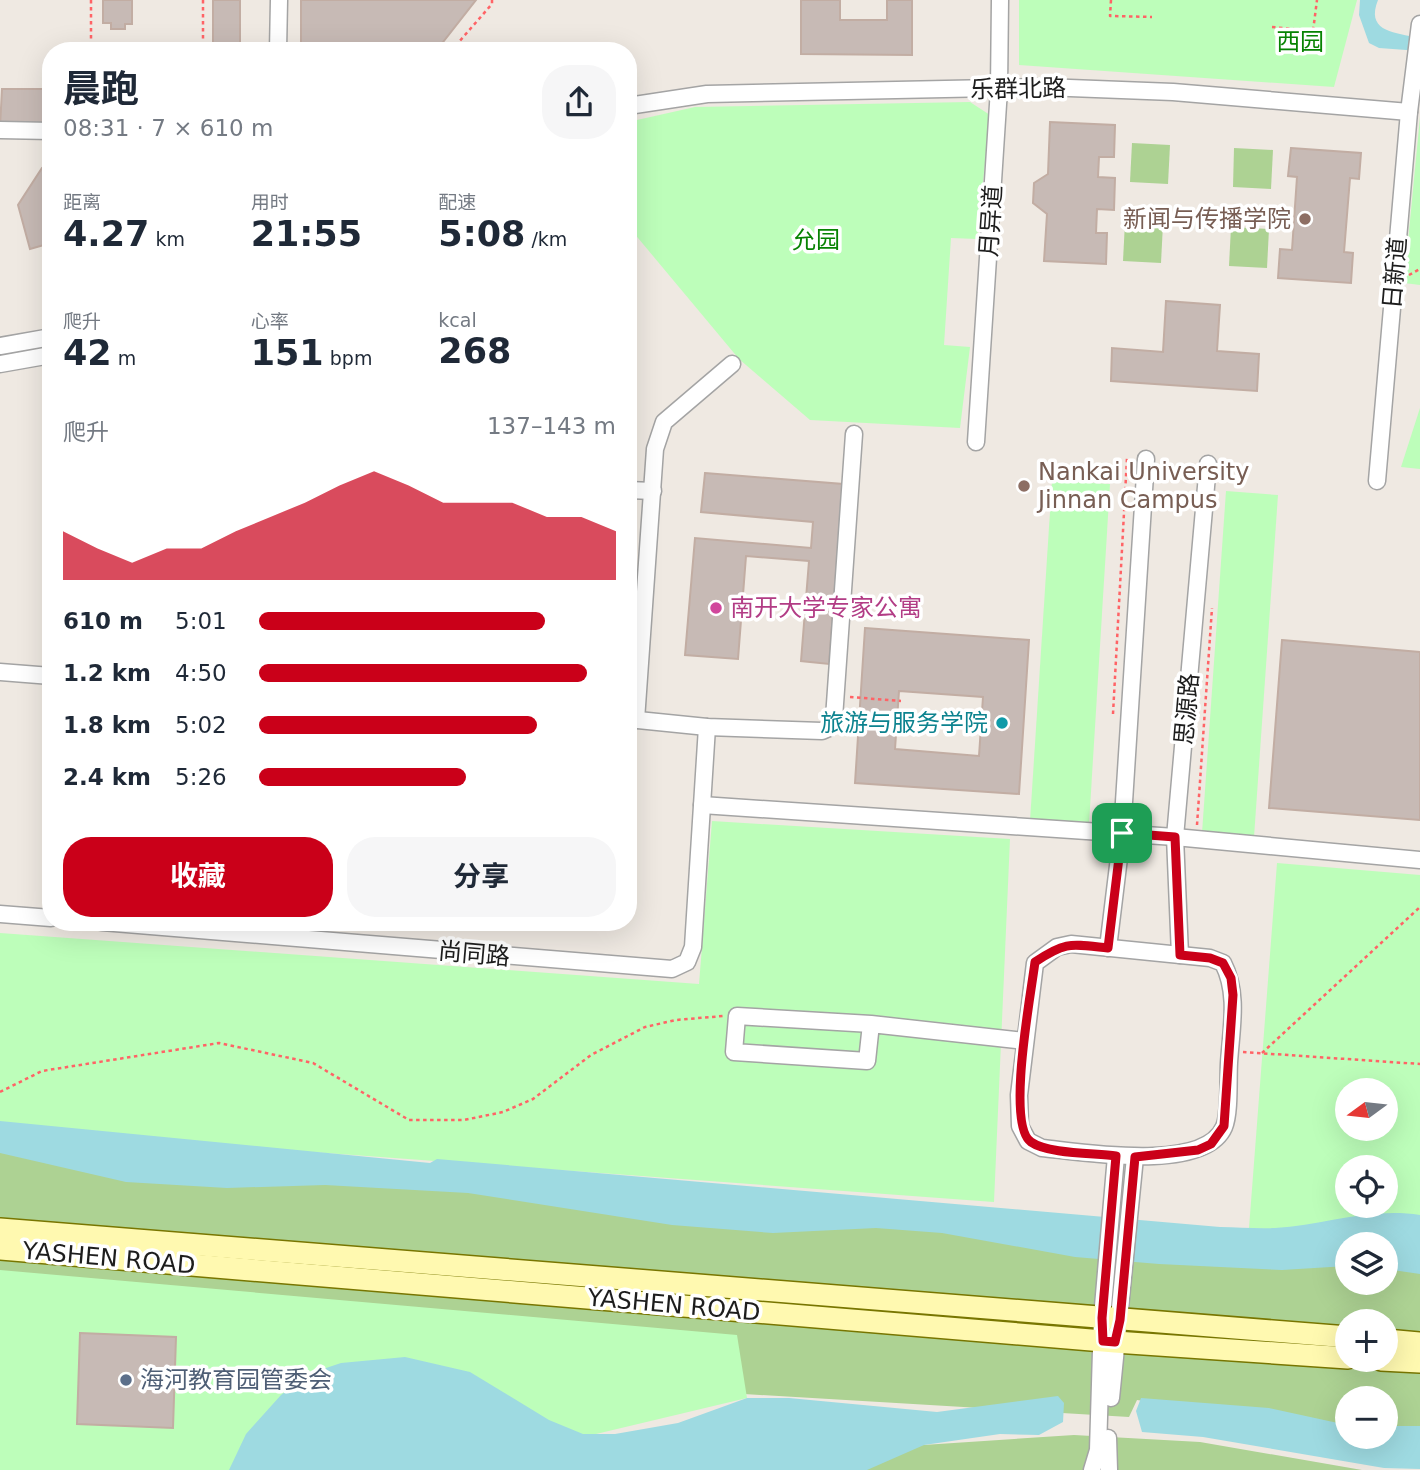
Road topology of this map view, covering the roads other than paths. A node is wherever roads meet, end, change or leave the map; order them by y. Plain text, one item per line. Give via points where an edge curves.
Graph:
1 (279, 0) edge
2 (1000, 0) edge
3 (1420, 25) edge
4 (278, 42) edge
5 (999, 89) junction
6 (637, 105) edge
7 (1409, 112) junction
8 (0, 130) edge
9 (42, 131) edge
10 (42, 339) edge
11 (0, 346) edge
12 (42, 357) edge
13 (732, 364) dead end
14 (0, 365) edge
15 (854, 434) dead end
16 (976, 442) dead end
17 (1146, 459) dead end
18 (1208, 464) dead end
19 (1377, 481) dead end
20 (637, 490) edge
21 (653, 491) junction
22 (637, 602) edge
23 (0, 672) edge
24 (42, 675) edge
25 (637, 720) edge
26 (707, 727) junction
27 (702, 805) junction
28 (1122, 833) junction
29 (1175, 837) junction
30 (1420, 860) edge
31 (0, 914) edge
32 (42, 917) edge
33 (266, 931) edge
34 (1108, 948) junction
35 (1180, 955) junction
36 (871, 1024) junction
37 (1025, 1041) junction
38 (1116, 1156) junction
39 (1135, 1157) junction
40 (0, 1229) edge
41 (0, 1249) edge
42 (1111, 1319) junction
43 (1335, 1336) edge
44 (1109, 1341) junction
45 (1398, 1341) edge
46 (1420, 1343) edge
47 (1335, 1357) edge
48 (1398, 1361) edge
49 (1420, 1362) edge
50 (1092, 1470) edge
51 (1109, 1470) edge

1 - 4 street
2 - 5 street, 月异道
3 - 7 street, 日新道
5 - 6 street, 乐群北路 via 707,94
5 - 7 street, 乐群北路 via 1173,92
5 - 16 street, 月异道
7 - 19 street, 日新道
8 - 9 street
10 - 11 street
12 - 14 street
13 - 21 street via 664,422 655,449
15 - 26 street via 831,727 822,731
17 - 28 street
18 - 29 street, 思源路
20 - 21 street
21 - 22 street
23 - 24 street
25 - 26 street
26 - 27 street, 尚同路
27 - 28 street
27 - 33 street, 尚同路 via 693,947 687,962 672,969
28 - 29 street
28 - 34 street
29 - 30 street
29 - 35 street, 思源路
31 - 32 street
34 - 35 street
34 - 37 street via 1071,944 1057,947 1035,962
35 - 39 street via 1223,963 1231,978 1224,1126 1211,1144 1198,1150
36 - 36 street via 867,1061 734,1052 737,1016
36 - 37 street
37 - 38 street via 1019,1095 1020,1126 1028,1141 1042,1148
38 - 39 street
38 - 42 street via 1107,1267
39 - 42 street via 1125,1269
40 - 42 main road, YASHEN ROAD
41 - 44 main road, YASHEN ROAD
42 - 43 main road, YASHEN ROAD
42 - 44 street
44 - 47 main road, YASHEN ROAD
44 - 50 street
44 - 51 street
45 - 46 main road
48 - 49 main road

